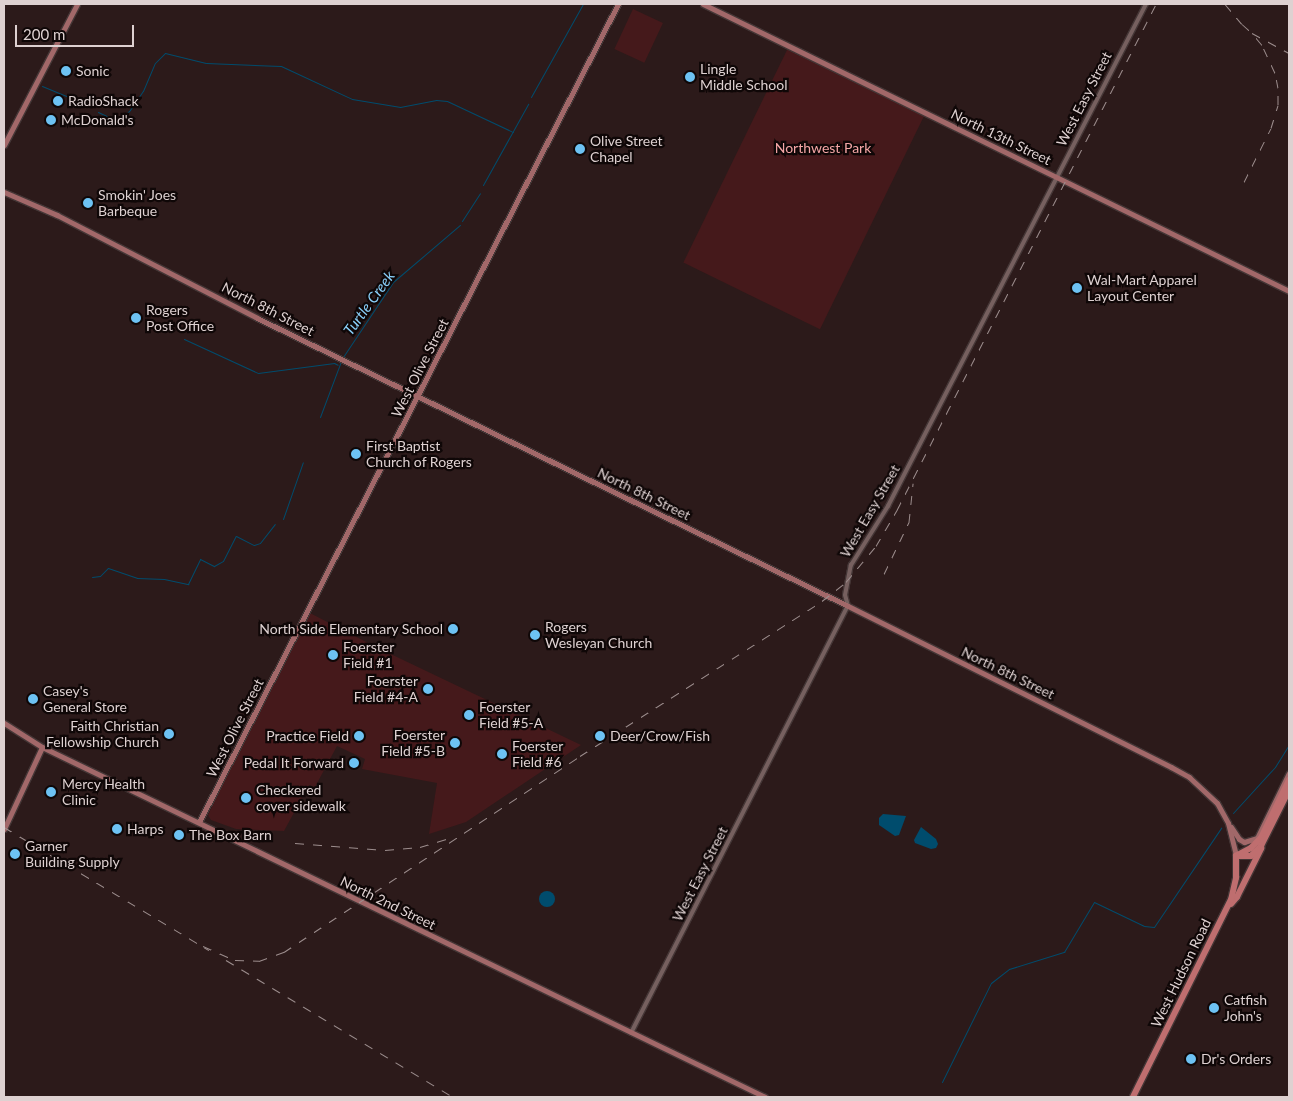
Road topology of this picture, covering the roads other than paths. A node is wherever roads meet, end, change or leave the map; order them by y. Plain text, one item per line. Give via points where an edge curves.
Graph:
1 (77, 4) edge
2 (618, 4) edge
3 (703, 4) edge
4 (1146, 4) edge
5 (9, 135) junction
6 (4, 140) edge
7 (4, 145) edge
8 (1057, 177) junction
9 (4, 192) edge
10 (1289, 291) edge
11 (418, 396) junction
12 (848, 606) junction
13 (4, 723) edge
14 (42, 747) junction
15 (1289, 773) edge
16 (1289, 780) edge
17 (1289, 790) edge
18 (199, 822) junction
19 (1228, 823) junction
20 (4, 828) edge
21 (1261, 846) junction
22 (1236, 856) junction
23 (1225, 912) junction
24 (631, 1033) junction
25 (765, 1097) edge
26 (1133, 1097) edge

1 - 5 main road
2 - 11 main road, West Olive Street
3 - 8 main road, North 13th Street
4 - 8 street, West Easy Street
5 - 6 main road
5 - 7 main road
8 - 10 main road, North 13th Street
8 - 12 street, West Easy Street via 888,506 851,565 845,595
9 - 11 main road, North 8th Street via 94,233 257,318
11 - 12 main road, North 8th Street
11 - 18 main road, West Olive Street
12 - 19 main road, North 8th Street via 1189,776 1217,802
12 - 24 street, West Easy Street
13 - 14 main road, North 2nd Street
14 - 18 main road, North 2nd Street
14 - 20 main road
15 - 19 main road via 1257,838 1251,842 1239,839
16 - 22 highway via 1256,844
17 - 21 highway
18 - 24 main road, North 2nd Street
19 - 22 main road, North 8th Street
21 - 22 highway via 1250,856
21 - 23 highway via 1237,897
22 - 23 highway, West Hudson Road via 1234,889
23 - 26 highway, West Hudson Road
24 - 25 main road, North 2nd Street

